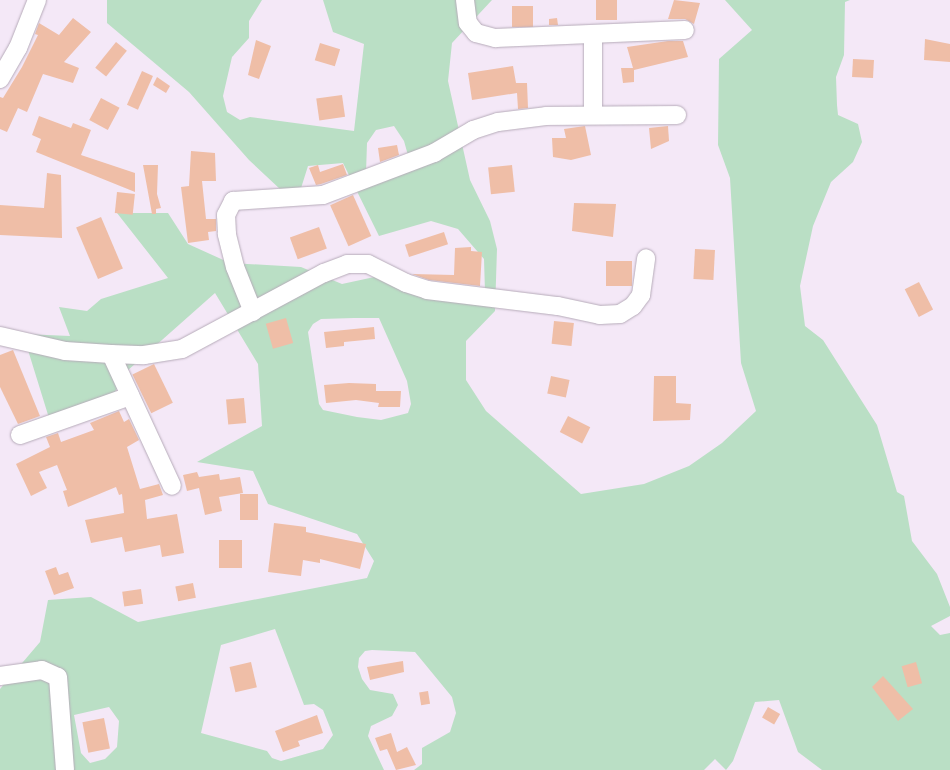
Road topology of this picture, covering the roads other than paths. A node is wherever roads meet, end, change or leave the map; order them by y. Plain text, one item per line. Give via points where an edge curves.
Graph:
1 (38, 0) edge
2 (465, 0) edge
3 (685, 30) dead end
4 (593, 34) junction
5 (0, 79) edge
6 (593, 115) junction
7 (677, 116) dead end
8 (646, 258) dead end
9 (253, 312) junction
10 (0, 336) edge
11 (111, 354) junction
12 (130, 396) junction
13 (20, 435) dead end
14 (172, 486) dead end
15 (0, 676) edge
16 (65, 770) edge

1 - 5 street via 18,48
2 - 4 street via 468,23 476,33 494,38
3 - 4 street
4 - 6 street
6 - 7 street
6 - 9 street via 498,122 473,130 434,153 323,196 233,201 226,215 227,234
8 - 9 street via 641,295 633,306 620,314 600,315 558,306 427,290 368,264 347,264 324,273
9 - 11 street via 182,348 144,355
10 - 11 street via 65,351
11 - 12 street
12 - 13 street
12 - 14 street
15 - 16 street via 42,670 58,677

